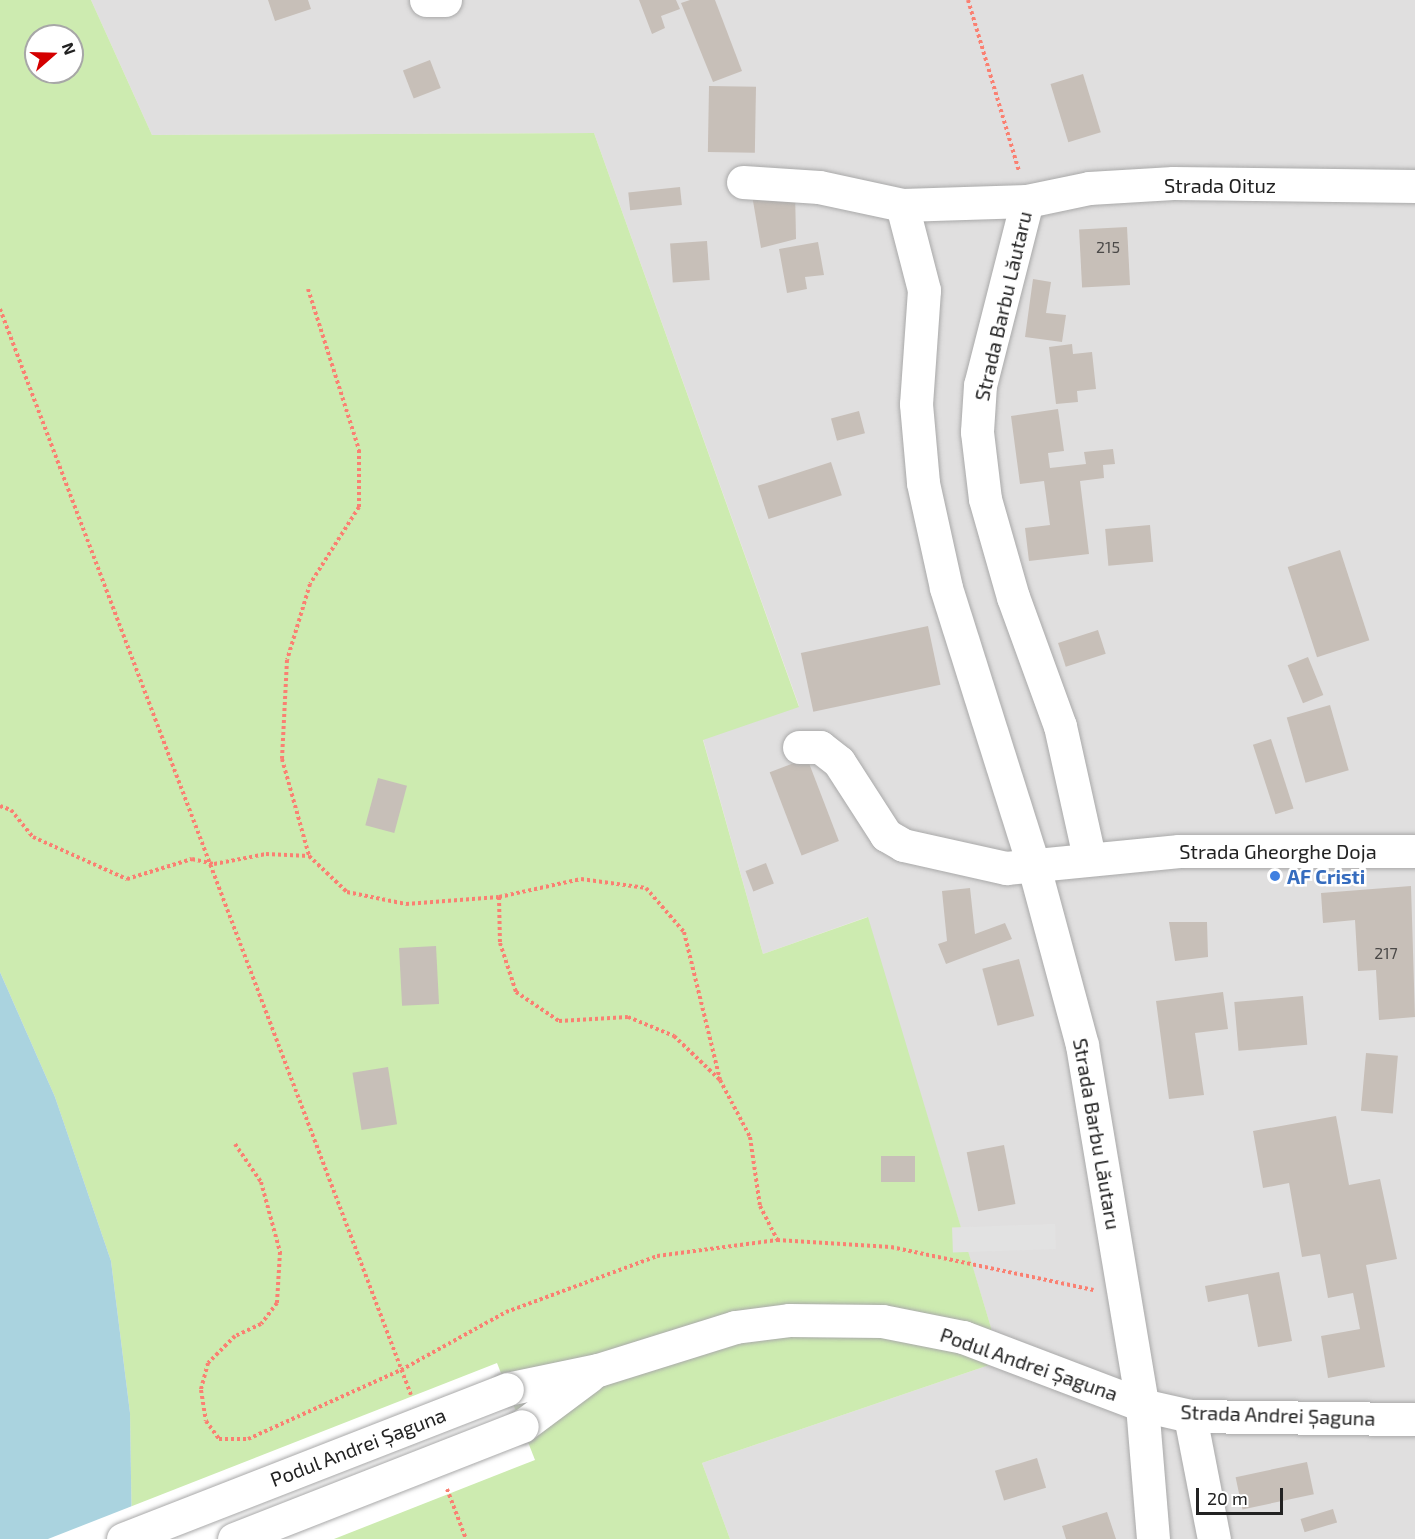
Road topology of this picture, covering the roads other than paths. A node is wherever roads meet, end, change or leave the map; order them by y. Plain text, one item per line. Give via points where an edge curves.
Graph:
1 (426, 0) edge
2 (445, 0) edge
3 (743, 182) dead end
4 (1415, 186) edge
5 (1027, 201) junction
6 (902, 205) junction
7 (799, 747) dead end
8 (1415, 851) edge
9 (1089, 857) junction
10 (1034, 867) junction
11 (598, 1370) junction
12 (1142, 1405) junction
13 (1190, 1416) junction
14 (1415, 1419) edge
15 (123, 1539) edge
16 (234, 1539) edge
17 (1153, 1539) edge
18 (1214, 1539) edge

1 - 2 street
3 - 6 street, Strada Oituz via 819,187
4 - 5 street, Strada Oituz via 1173,183 1089,188
5 - 6 street, Strada Oituz
5 - 9 street, Strada Barbu Lăutaru via 980,385 977,432 985,499 1013,597 1060,726
6 - 10 street, Strada Barbu Lăutaru via 924,290 916,404 922,483 946,588
7 - 10 street, Strada Gheorghe Doja via 820,747 839,762 886,835 903,846 1006,868
8 - 9 street, Strada Gheorghe Doja via 1179,850
9 - 10 street, Strada Gheorghe Doja
10 - 12 street, Strada Barbu Lăutaru via 1082,1045
11 - 12 street, Podul Andrei Șaguna via 735,1327 789,1320 882,1321 963,1337
11 - 15 street, Podul Andrei Șaguna, bridge via 507,1389
11 - 16 street, Podul Andrei Șaguna, bridge via 522,1426
12 - 13 street, Strada Andrei Șaguna
12 - 17 street, Strada Barbu Lăutaru
13 - 14 street, Strada Andrei Șaguna
13 - 18 street

